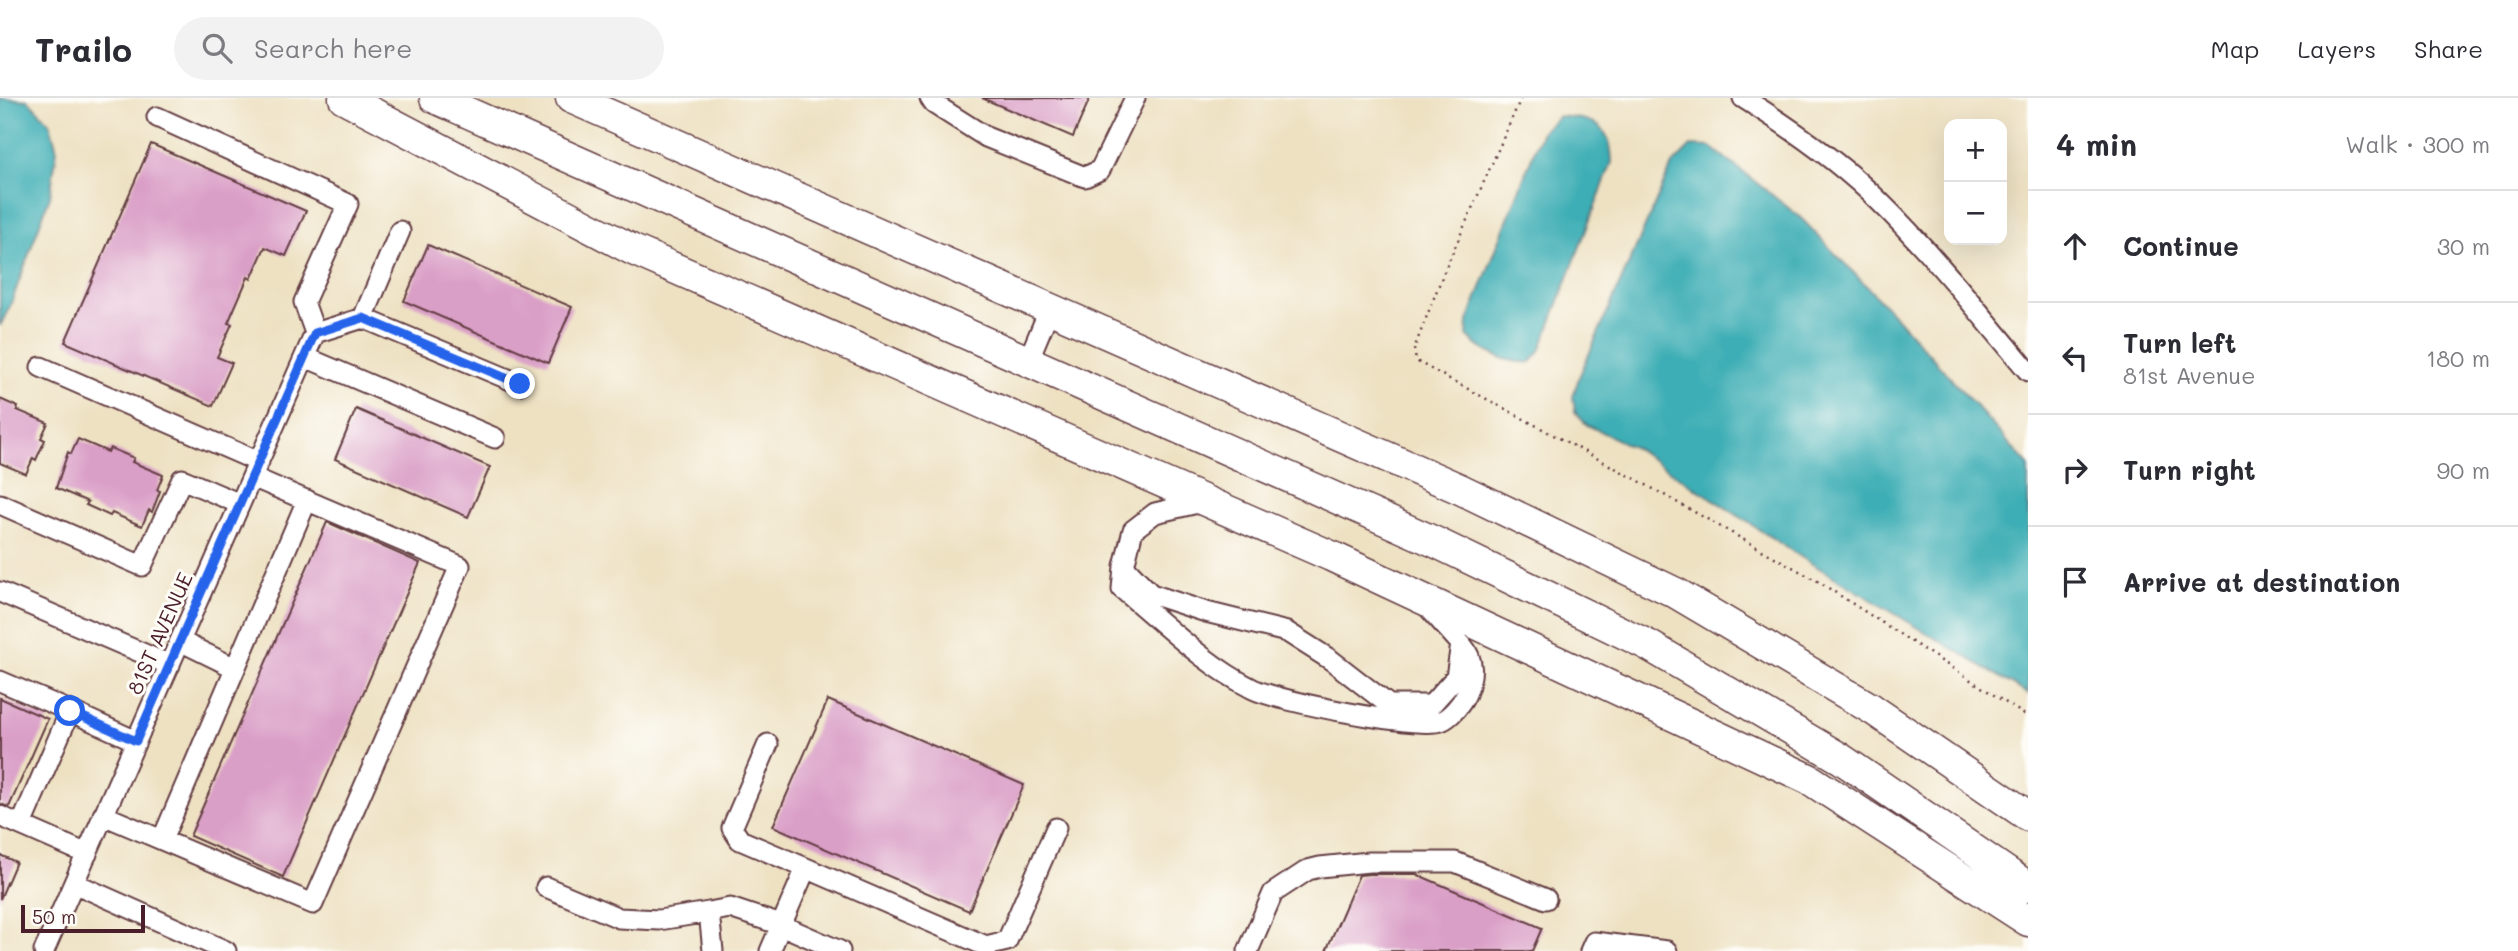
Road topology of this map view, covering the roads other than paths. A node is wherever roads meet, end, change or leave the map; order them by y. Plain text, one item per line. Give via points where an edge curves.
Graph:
1 (344, 98) edge
2 (435, 98) edge
3 (571, 98) edge
4 (930, 98) edge
5 (1135, 98) edge
6 (1743, 98) edge
7 (156, 117) dead end
8 (400, 231) dead end
9 (1050, 309) junction
10 (363, 318) junction
11 (315, 333) junction
12 (305, 356) junction
13 (1027, 363) junction
14 (41, 367) dead end
15 (2028, 371) edge
16 (520, 384) dead end
17 (495, 438) dead end
18 (255, 470) junction
19 (307, 500) junction
20 (1206, 501) junction
21 (0, 504) edge
22 (240, 504) junction
23 (1124, 566) junction
24 (0, 592) edge
25 (1420, 597) junction
26 (180, 641) junction
27 (1461, 644) junction
28 (170, 665) junction
29 (235, 668) junction
30 (0, 681) edge
31 (70, 711) junction
32 (136, 741) junction
33 (768, 744) dead end
34 (0, 816) edge
35 (103, 816) junction
36 (2028, 816) edge
37 (21, 825) junction
38 (1056, 828) dead end
39 (162, 840) junction
40 (87, 854) junction
41 (806, 868) junction
42 (74, 883) junction
43 (546, 887) dead end
44 (2028, 887) edge
45 (1546, 899) dead end
46 (709, 912) junction
47 (2028, 921) edge
48 (781, 925) junction
49 (44, 951) edge
50 (226, 951) edge
51 (713, 951) edge
52 (769, 951) edge
53 (840, 951) edge
54 (1248, 951) edge
55 (1590, 951) edge
56 (1667, 951) edge

1 - 20 highway via 633,250
2 - 13 highway
3 - 9 highway
4 - 5 street via 986,137 1085,177 1100,170
6 - 15 street via 1819,150 1878,200
7 - 11 street via 348,204 304,302
8 - 10 street
9 - 13 street
9 - 36 highway via 1460,489 1676,593 1872,709
10 - 11 street
10 - 16 street
11 - 12 street, 81ST AVENUE
12 - 17 street
12 - 18 street, 81ST AVENUE
13 - 44 highway via 1436,542 1648,645 1840,758
14 - 18 street
18 - 19 street
18 - 22 street, 81ST AVENUE
19 - 29 street
19 - 39 street via 460,566 313,904
20 - 23 street via 1155,513 1133,530
20 - 25 highway
21 - 22 street via 142,566 182,479
22 - 26 street, 81ST AVENUE
23 - 27 street via 1151,594 1287,632 1389,705 1431,705 1456,677
23 - 27 street via 1122,589 1203,657 1254,690 1291,700 1375,717 1443,721 1463,702 1472,678 1471,655
24 - 28 street
25 - 27 street
25 - 47 highway via 1809,779
26 - 28 street, 81ST AVENUE
26 - 29 street
28 - 32 street, 81ST AVENUE
29 - 39 street
30 - 31 street
31 - 32 street
31 - 37 street
32 - 35 street, 81ST AVENUE
33 - 41 street via 732,828 740,840
34 - 37 street
35 - 39 street
35 - 40 street, 81ST AVENUE
37 - 40 street
38 - 41 street via 1007,941 985,946
40 - 42 street, 81ST AVENUE
41 - 48 street
42 - 49 street, 81ST AVENUE
42 - 50 street
43 - 46 street via 619,918 659,920
45 - 54 street via 1455,862 1320,867 1273,893
46 - 48 street via 730,908
46 - 51 street
48 - 52 street
48 - 53 street
55 - 56 street via 1594,942

